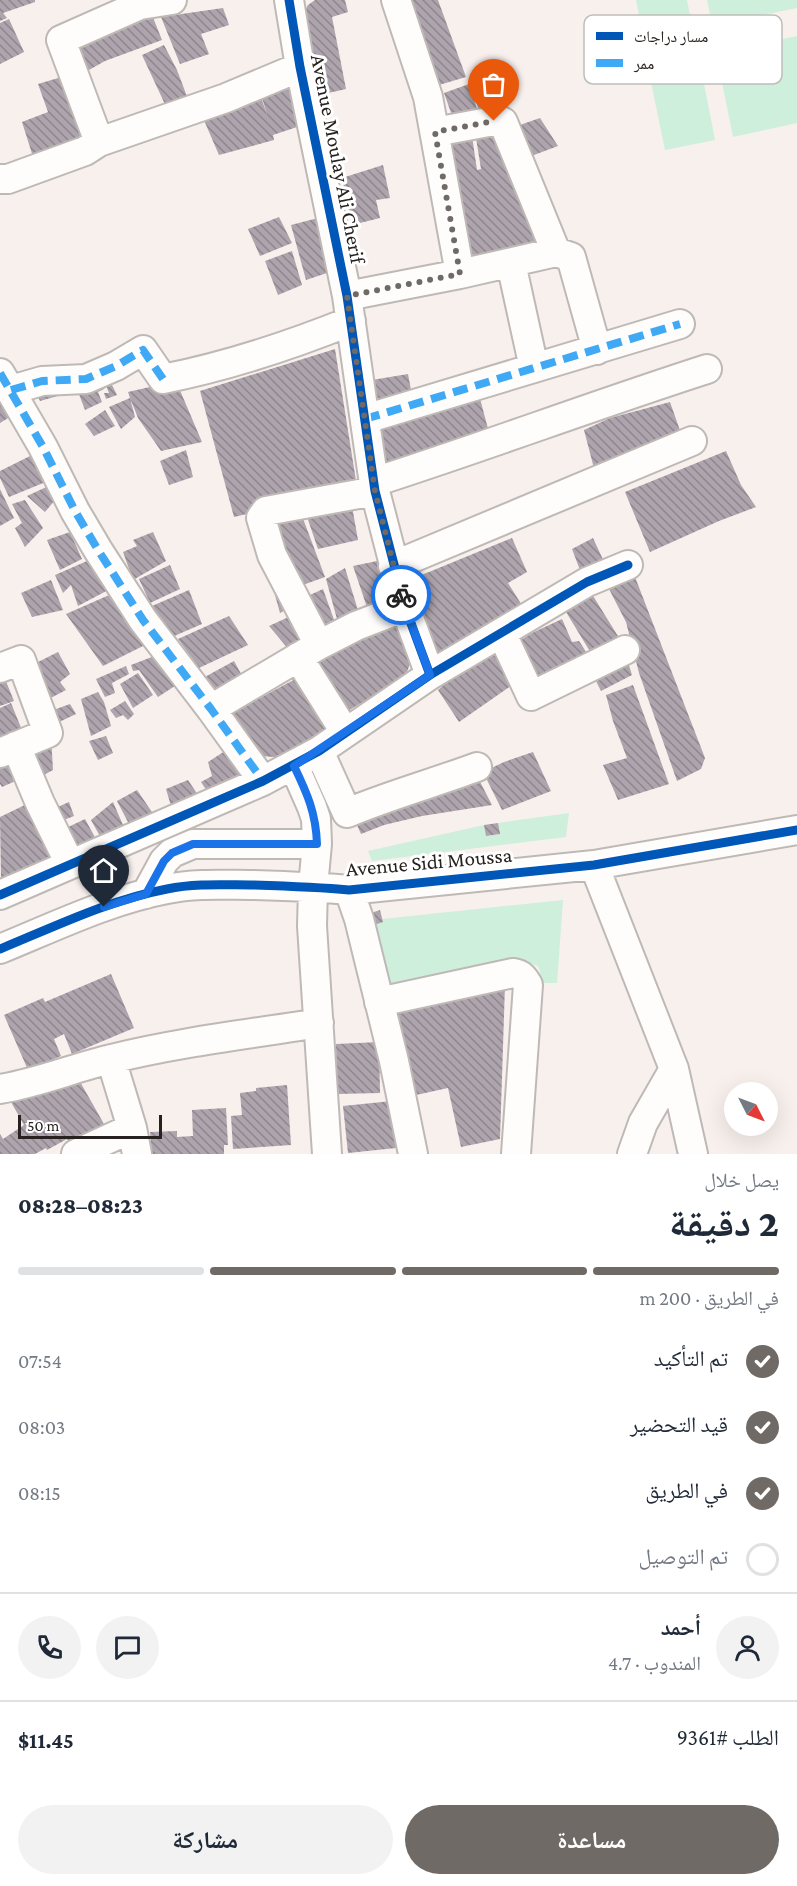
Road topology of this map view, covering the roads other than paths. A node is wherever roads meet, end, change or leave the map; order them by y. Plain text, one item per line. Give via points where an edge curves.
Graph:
1 (172, 0) edge
2 (289, 0) edge
3 (396, 0) edge
4 (140, 3) edge
5 (300, 67) junction
6 (435, 132) junction
7 (99, 142) junction
8 (0, 179) edge
9 (556, 252) junction
10 (511, 263) junction
11 (460, 274) junction
12 (349, 309) junction
13 (680, 324) dead end
14 (597, 350) junction
15 (534, 369) junction
16 (707, 369) dead end
17 (4, 382) edge
18 (365, 419) junction
19 (692, 441) dead end
20 (375, 486) junction
21 (628, 565) dead end
22 (393, 566) junction
23 (405, 607) junction
24 (502, 634) junction
25 (625, 650) dead end
26 (308, 651) junction
27 (0, 668) edge
28 (430, 675) junction
29 (211, 709) junction
30 (345, 732) junction
31 (8, 749) edge
32 (319, 751) junction
33 (294, 766) junction
34 (477, 767) dead end
35 (263, 781) junction
36 (797, 830) edge
37 (317, 844) junction
38 (70, 864) junction
39 (594, 865) junction
40 (313, 887) junction
41 (349, 890) junction
42 (0, 894) edge
43 (146, 894) junction
44 (0, 949) edge
45 (379, 1002) junction
46 (319, 1023) junction
47 (111, 1059) junction
48 (674, 1069) junction
49 (0, 1089) edge
50 (134, 1141) edge
51 (76, 1154) edge
52 (327, 1154) edge
53 (413, 1154) edge
54 (516, 1154) edge
55 (632, 1154) edge
56 (693, 1154) edge

1 - 4 street
2 - 5 street, Avenue Moulay Ali Cherif
3 - 6 street via 426,89
4 - 7 street via 61,40
5 - 7 street via 226,98
5 - 12 street, Avenue Moulay Ali Cherif
6 - 9 street via 503,122
6 - 11 street
7 - 8 street via 85,152
9 - 10 street
9 - 14 street via 571,257
10 - 11 street
10 - 15 street
11 - 12 street
12 - 17 street via 292,345 220,367 163,379 143,350 86,379
12 - 18 street, Avenue Moulay Ali Cherif
13 - 14 street
14 - 15 street
15 - 18 street
16 - 20 street
17 - 29 street via 98,550 143,620
18 - 20 street, Avenue Moulay Ali Cherif
19 - 22 street
20 - 22 street, Avenue Moulay Ali Cherif
20 - 26 street via 266,511 261,518
21 - 24 street via 587,582
22 - 23 street, Avenue Moulay Ali Cherif
23 - 26 street
23 - 28 street, Avenue Moulay Ali Cherif
24 - 25 street via 531,696
24 - 28 street
26 - 29 street
26 - 30 street
27 - 31 street via 21,660 48,733
28 - 30 street
29 - 35 street
30 - 32 street
31 - 38 street
32 - 33 street
32 - 34 street via 347,813
33 - 35 street
33 - 37 street via 316,819
35 - 38 street
36 - 39 street, Avenue Sidi Moussa
37 - 40 street
37 - 43 street via 193,844 164,861
38 - 42 street
39 - 41 street, Avenue Sidi Moussa
39 - 48 street
40 - 41 street, Avenue Sidi Moussa
40 - 43 street, Avenue Sidi Moussa via 208,884
40 - 46 street
41 - 45 street
43 - 44 street, Avenue Sidi Moussa
45 - 53 street
45 - 54 street via 513,973 524,978 528,985
46 - 47 street
46 - 52 street
47 - 49 street
47 - 50 street
48 - 55 street via 643,1123
48 - 56 street
50 - 51 street

